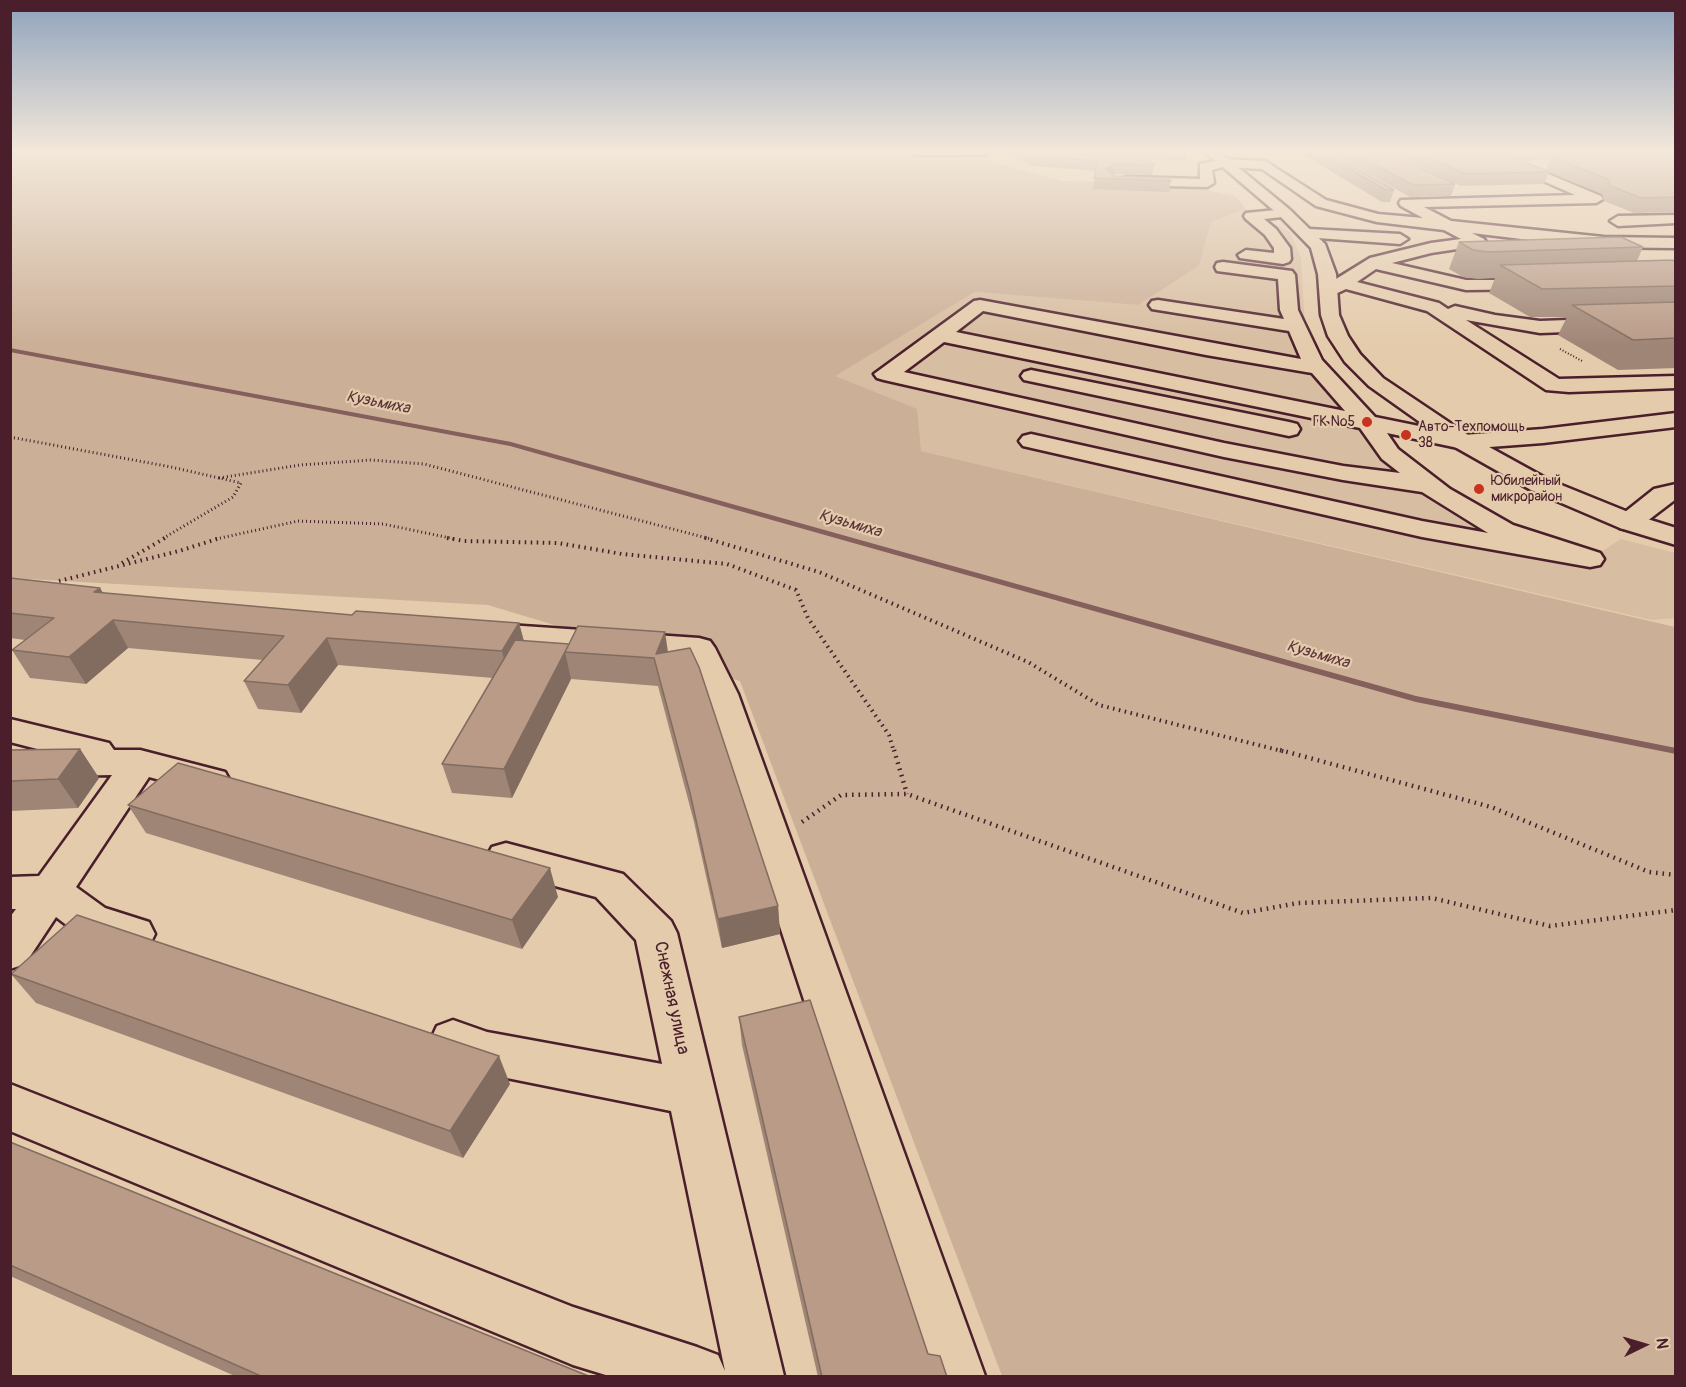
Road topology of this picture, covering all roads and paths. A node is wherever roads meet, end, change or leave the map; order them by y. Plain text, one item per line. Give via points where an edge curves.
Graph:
1 (1254, 216) edge
2 (1289, 216) edge
3 (1369, 216) edge
4 (1431, 216) edge
5 (1506, 216) edge
6 (1676, 219) edge
7 (1676, 224) edge
8 (1522, 225) dead end
9 (1244, 227) dead end
10 (1452, 227) junction
11 (1266, 228) junction
12 (1676, 231) edge
13 (1309, 234) junction
14 (1650, 234) junction
15 (1676, 237) edge
16 (1478, 242) junction
17 (1603, 242) junction
18 (1676, 243) edge
19 (1373, 264) junction
20 (1548, 284) edge
21 (1335, 288) junction
22 (1287, 297) junction
23 (1267, 303) dead end
24 (1158, 305) dead end
25 (1433, 307) junction
26 (1109, 312) dead end
27 (963, 318) junction
28 (1676, 322) edge
29 (1297, 327) junction
30 (941, 334) junction
31 (1306, 346) junction
32 (1157, 359) dead end
33 (1319, 368) junction
34 (1016, 373) dead end
35 (1676, 382) edge
36 (1316, 389) dead end
37 (1340, 394) junction
38 (1676, 420) edge
39 (1373, 431) junction
40 (10, 433) edge
41 (10, 437) edge
42 (18, 438) junction
43 (1031, 441) dead end
44 (1463, 442) junction
45 (219, 478) junction
46 (1430, 485) junction
47 (1676, 491) edge
48 (1629, 522) junction
49 (1676, 537) edge
50 (117, 566) junction
51 (59, 580) dead end
52 (450, 630) edge
53 (10, 730) edge
54 (140, 762) junction
55 (10, 765) edge
56 (254, 792) edge
57 (907, 794) junction
58 (795, 827) dead end
59 (472, 849) edge
60 (1676, 875) edge
61 (53, 892) junction
62 (10, 893) edge
63 (1676, 910) edge
64 (171, 947) edge
65 (10, 951) edge
66 (419, 1030) edge
67 (692, 1092) junction
68 (10, 1107) edge
69 (697, 1377) edge
70 (755, 1377) edge
71 (956, 1377) edge

1 - 11 street via 1251,216
2 - 13 street
3 - 10 street
4 - 10 street
5 - 8 street
6 - 14 street via 1617,221
7 - 14 street
9 - 11 street
10 - 16 street
10 - 17 street
11 - 22 street via 1279,244 1225,260 1286,276
12 - 14 street
13 - 16 street
13 - 21 street via 1319,247
14 - 15 street
14 - 17 street
14 - 18 street
16 - 17 street
16 - 19 street via 1431,248
19 - 20 street via 1466,285
19 - 21 street
21 - 25 street
21 - 44 street via 1330,315 1352,358 1394,395
22 - 23 street
22 - 29 street
24 - 29 street
25 - 28 street via 1540,327
25 - 35 street via 1554,385
26 - 31 street
27 - 30 street
27 - 32 street
27 - 33 street via 981,305
29 - 31 street
30 - 39 street
30 - 46 street via 884,374 1224,450
31 - 33 street
33 - 37 street
34 - 39 street via 1312,433
36 - 37 street
37 - 39 street
38 - 44 street
39 - 44 street
39 - 46 street via 1390,454
40 - 42 path
41 - 42 path
42 - 45 path
43 - 46 street via 1422,529 1590,559 1504,531
44 - 48 street via 1540,485
45 - 50 path via 241,483 233,497
45 - 60 path via 371,459 424,464 741,547 819,572 1029,662 1099,705 1491,807 1649,872
47 - 48 street via 1663,494
48 - 49 street
50 - 51 path
50 - 57 path via 228,535 298,521 383,524 464,541 558,543 622,554 727,564 796,590 808,618 889,735
52 - 71 street via 699,648 721,694
53 - 54 street
54 - 55 street
54 - 56 street
54 - 61 street
57 - 58 path via 841,795
57 - 63 path via 1243,913 1298,903 1432,898 1550,926
59 - 67 street, Снежная улица via 609,885 656,933
61 - 62 street
61 - 64 street via 92,921
61 - 65 street
66 - 67 street via 487,1053
67 - 70 street, Снежная улица
68 - 69 street via 573,1336

